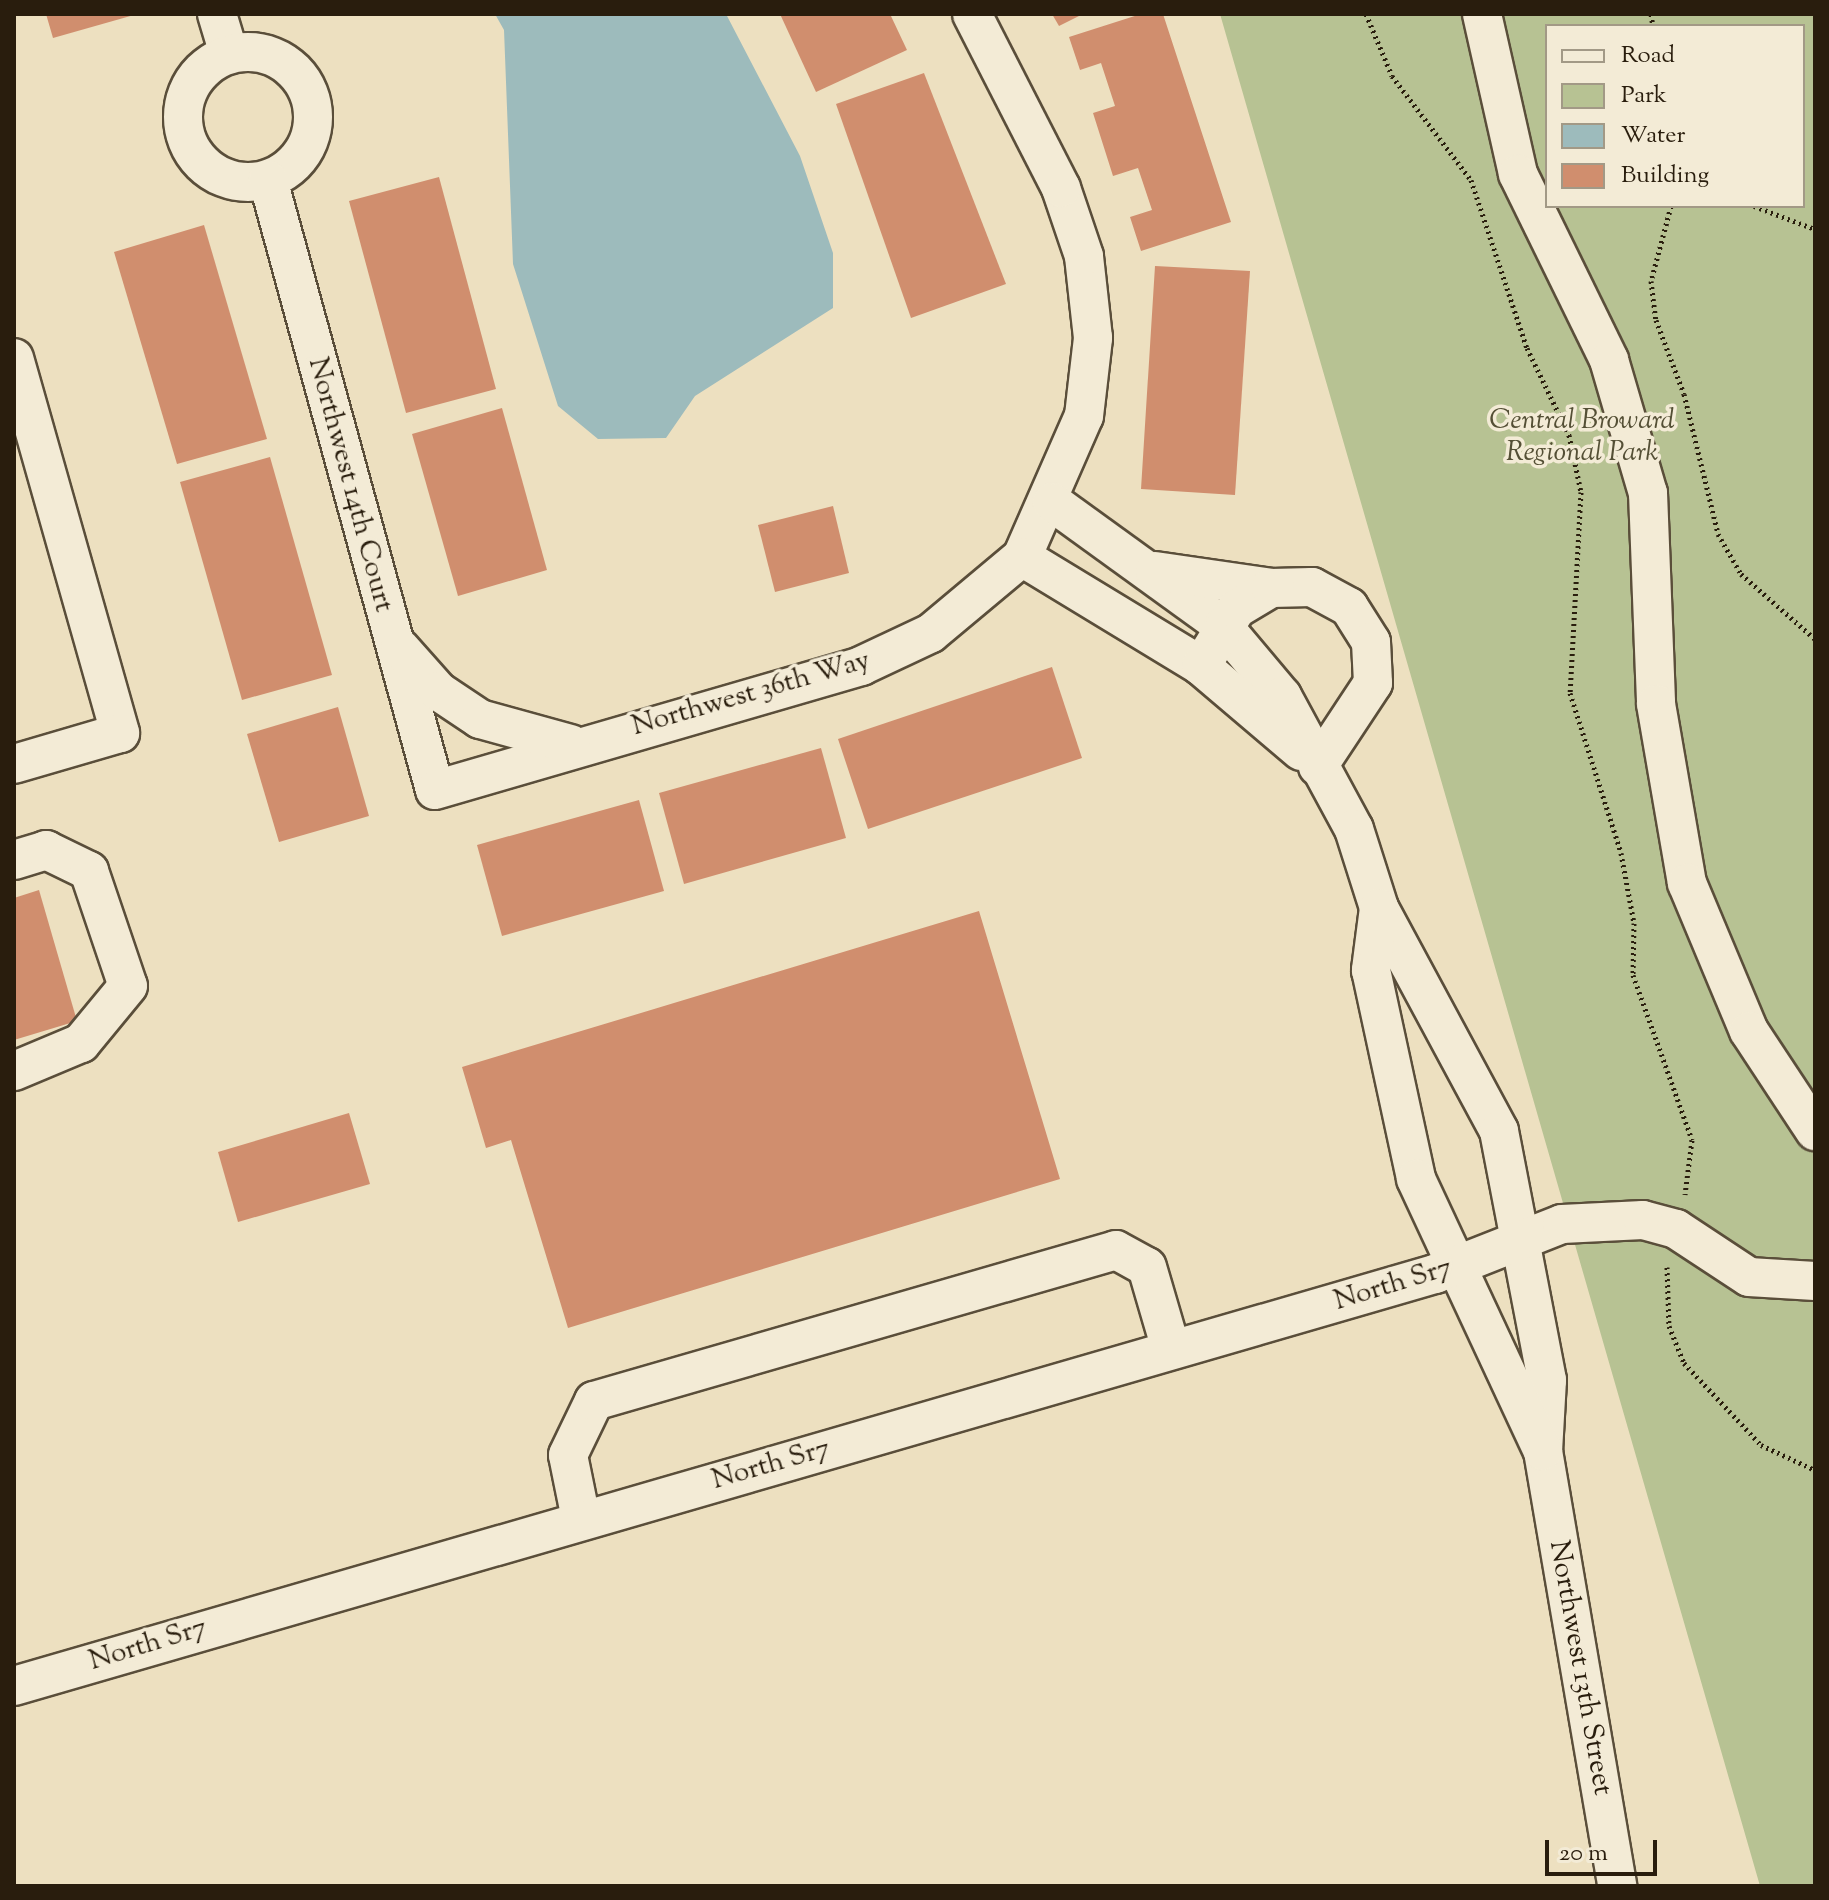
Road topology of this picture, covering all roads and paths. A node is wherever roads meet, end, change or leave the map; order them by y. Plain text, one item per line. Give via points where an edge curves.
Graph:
1 (217, 14) edge
2 (972, 14) edge
3 (1366, 14) edge
4 (1482, 14) edge
5 (229, 54) junction
6 (268, 180) junction
7 (1670, 208) edge
8 (1759, 208) edge
9 (1815, 229) edge
10 (14, 358) edge
11 (1052, 502) junction
12 (1022, 557) junction
13 (1150, 570) junction
14 (1271, 588) junction
15 (1223, 626) junction
16 (390, 632) junction
17 (1815, 639) edge
18 (1201, 666) junction
19 (577, 745) junction
20 (16, 756) edge
21 (1318, 766) junction
22 (435, 790) joint
23 (14, 860) edge
24 (1379, 908) junction
25 (14, 1071) edge
26 (1815, 1131) edge
27 (1676, 1229) junction
28 (1524, 1236) junction
29 (1454, 1268) junction
30 (1815, 1281) edge
31 (1171, 1349) junction
32 (1543, 1451) junction
33 (1815, 1470) edge
34 (581, 1519) junction
35 (14, 1686) edge
36 (1617, 1886) edge

1 - 5 street
2 - 11 street via 1061,188 1084,256 1093,338 1084,416
3 - 27 path via 1392,76 1471,180 1527,348 1569,435 1581,492 1570,693 1621,853 1634,923 1633,975 1692,1140
4 - 26 street via 1518,174 1609,360 1648,493 1658,718 1687,883 1749,1031
5 - 6 street via 279,59 311,98 306,148
5 - 6 street via 191,86 186,136 218,175
6 - 16 street, Northwest 14th Court
7 - 17 path via 1651,281 1656,320 1684,394 1718,534 1741,574
8 - 9 path
10 - 20 street via 120,733
11 - 12 street, Northwest 36th Way
11 - 13 street, Northwest 13th Street
12 - 18 street, Northwest 13th Street
12 - 19 street, Northwest 36th Way via 931,633 861,666
13 - 14 street
13 - 15 street, Northwest 13th Street
14 - 15 street
14 - 21 street via 1332,595 1371,642 1366,703
15 - 18 street
15 - 21 street, Northwest 13th Street via 1282,696
16 - 19 street via 420,673 480,719
16 - 22 street, Northwest 14th Court
18 - 21 street, Northwest 13th Street
19 - 22 street, Northwest 36th Way
21 - 24 street, Northwest 13th Street via 1354,829
23 - 25 street via 46,850 89,871 128,986 81,1043
24 - 28 street, Northwest 13th Street via 1499,1131
24 - 29 street, Northwest 13th Street via 1371,970 1384,1058 1416,1179
27 - 28 street, North Sr7 via 1601,1218
27 - 30 street via 1749,1277
27 - 33 path via 1667,1269 1669,1326 1684,1363 1761,1445
28 - 29 street, North Sr7
28 - 32 street, Northwest 13th Street via 1547,1380
29 - 31 street, North Sr7
29 - 32 street, Northwest 13th Street
31 - 34 street, North Sr7
31 - 34 street via 1147,1267 1116,1250 1086,1258 594,1401 568,1455
32 - 36 street, Northwest 13th Street
34 - 35 street, North Sr7

